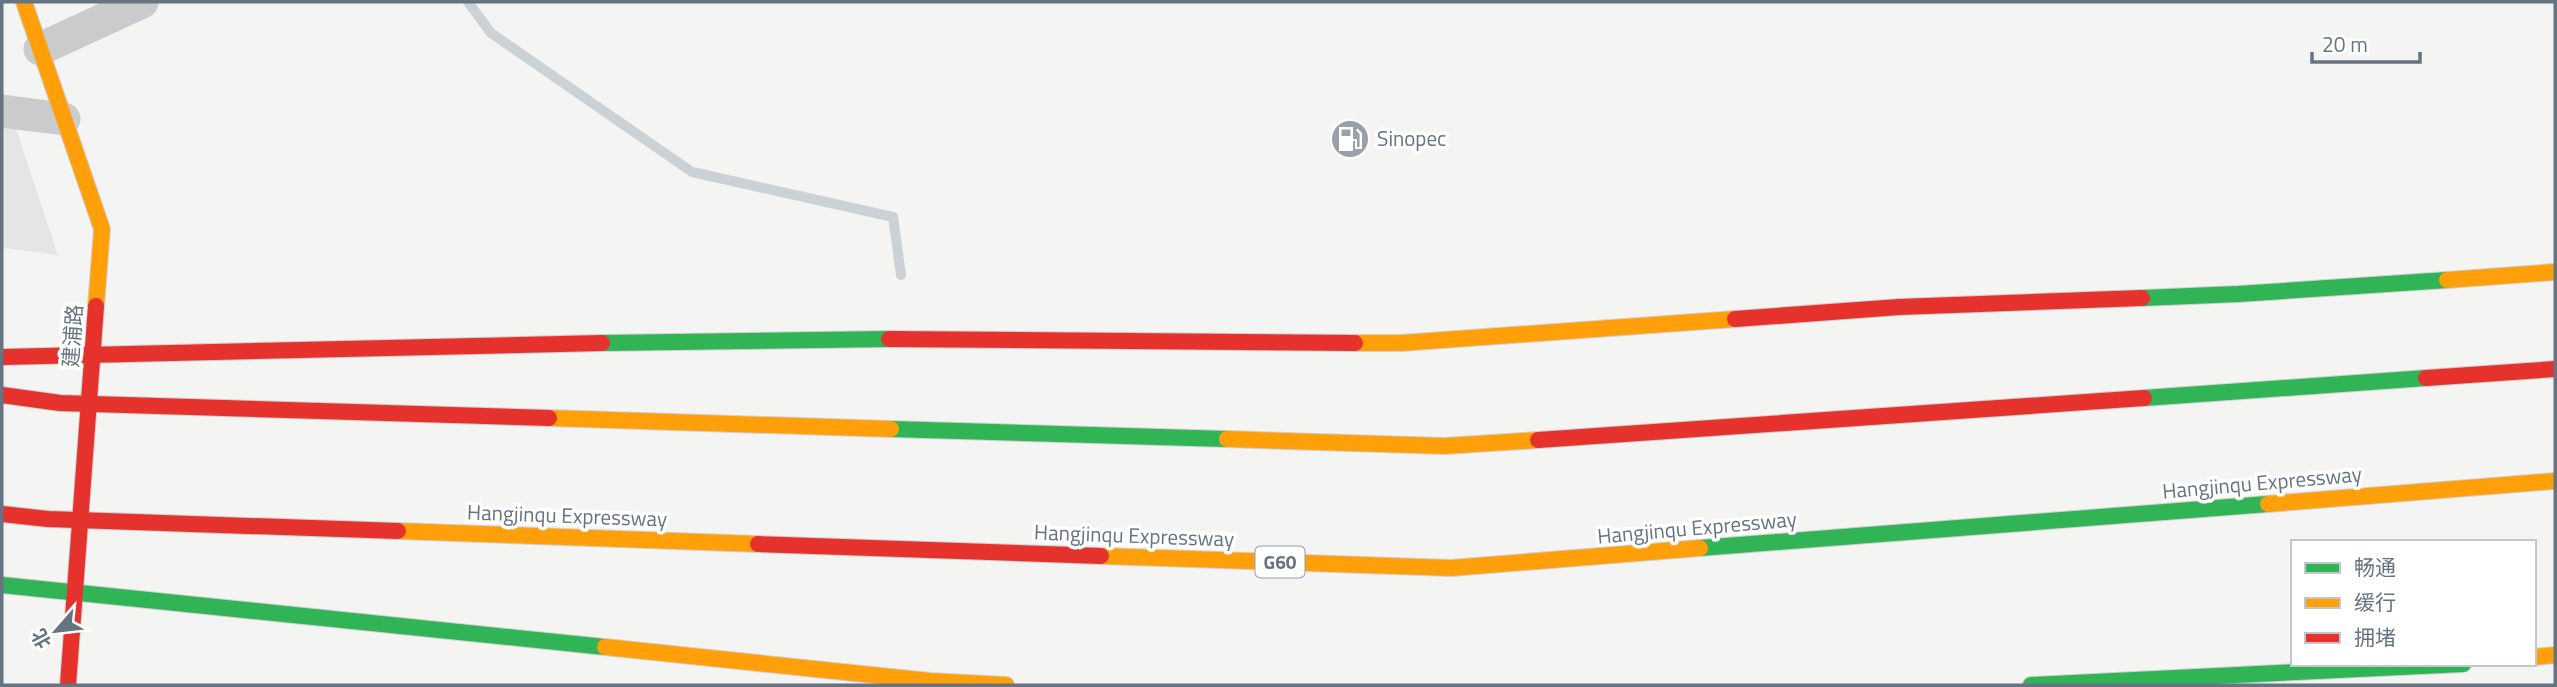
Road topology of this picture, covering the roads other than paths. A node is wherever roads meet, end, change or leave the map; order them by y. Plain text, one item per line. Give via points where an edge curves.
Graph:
1 (23, 2) edge
2 (142, 2) edge
3 (40, 49) junction
4 (2, 111) edge
5 (64, 119) junction
6 (2555, 272) edge
7 (93, 354) junction
8 (2, 357) edge
9 (2555, 369) edge
10 (2, 395) edge
11 (89, 404) junction
12 (2555, 481) edge
13 (2, 514) edge
14 (81, 520) junction
15 (2, 585) edge
16 (75, 593) junction
17 (2555, 655) edge
18 (2536, 657) edge
19 (2422, 666) edge
20 (68, 685) edge
21 (1006, 685) edge
22 (2031, 685) edge

1 - 3 main road, 建浦路
2 - 3 street
3 - 5 main road, 建浦路
4 - 5 street
5 - 7 main road, 建浦路 via 102,229
6 - 7 main road via 2238,294 1899,307 1401,343 826,338
7 - 8 main road
7 - 11 main road, 建浦路
9 - 11 main road via 1445,446
10 - 11 main road
11 - 14 main road, 建浦路
12 - 14 main road, Hangjinqu Expressway / G60 via 1451,568
13 - 14 main road, Hangjinqu Expressway / G60
14 - 16 main road, 建浦路
15 - 16 main road
16 - 20 main road, 建浦路
16 - 21 main road
17 - 18 main road
19 - 22 main road

